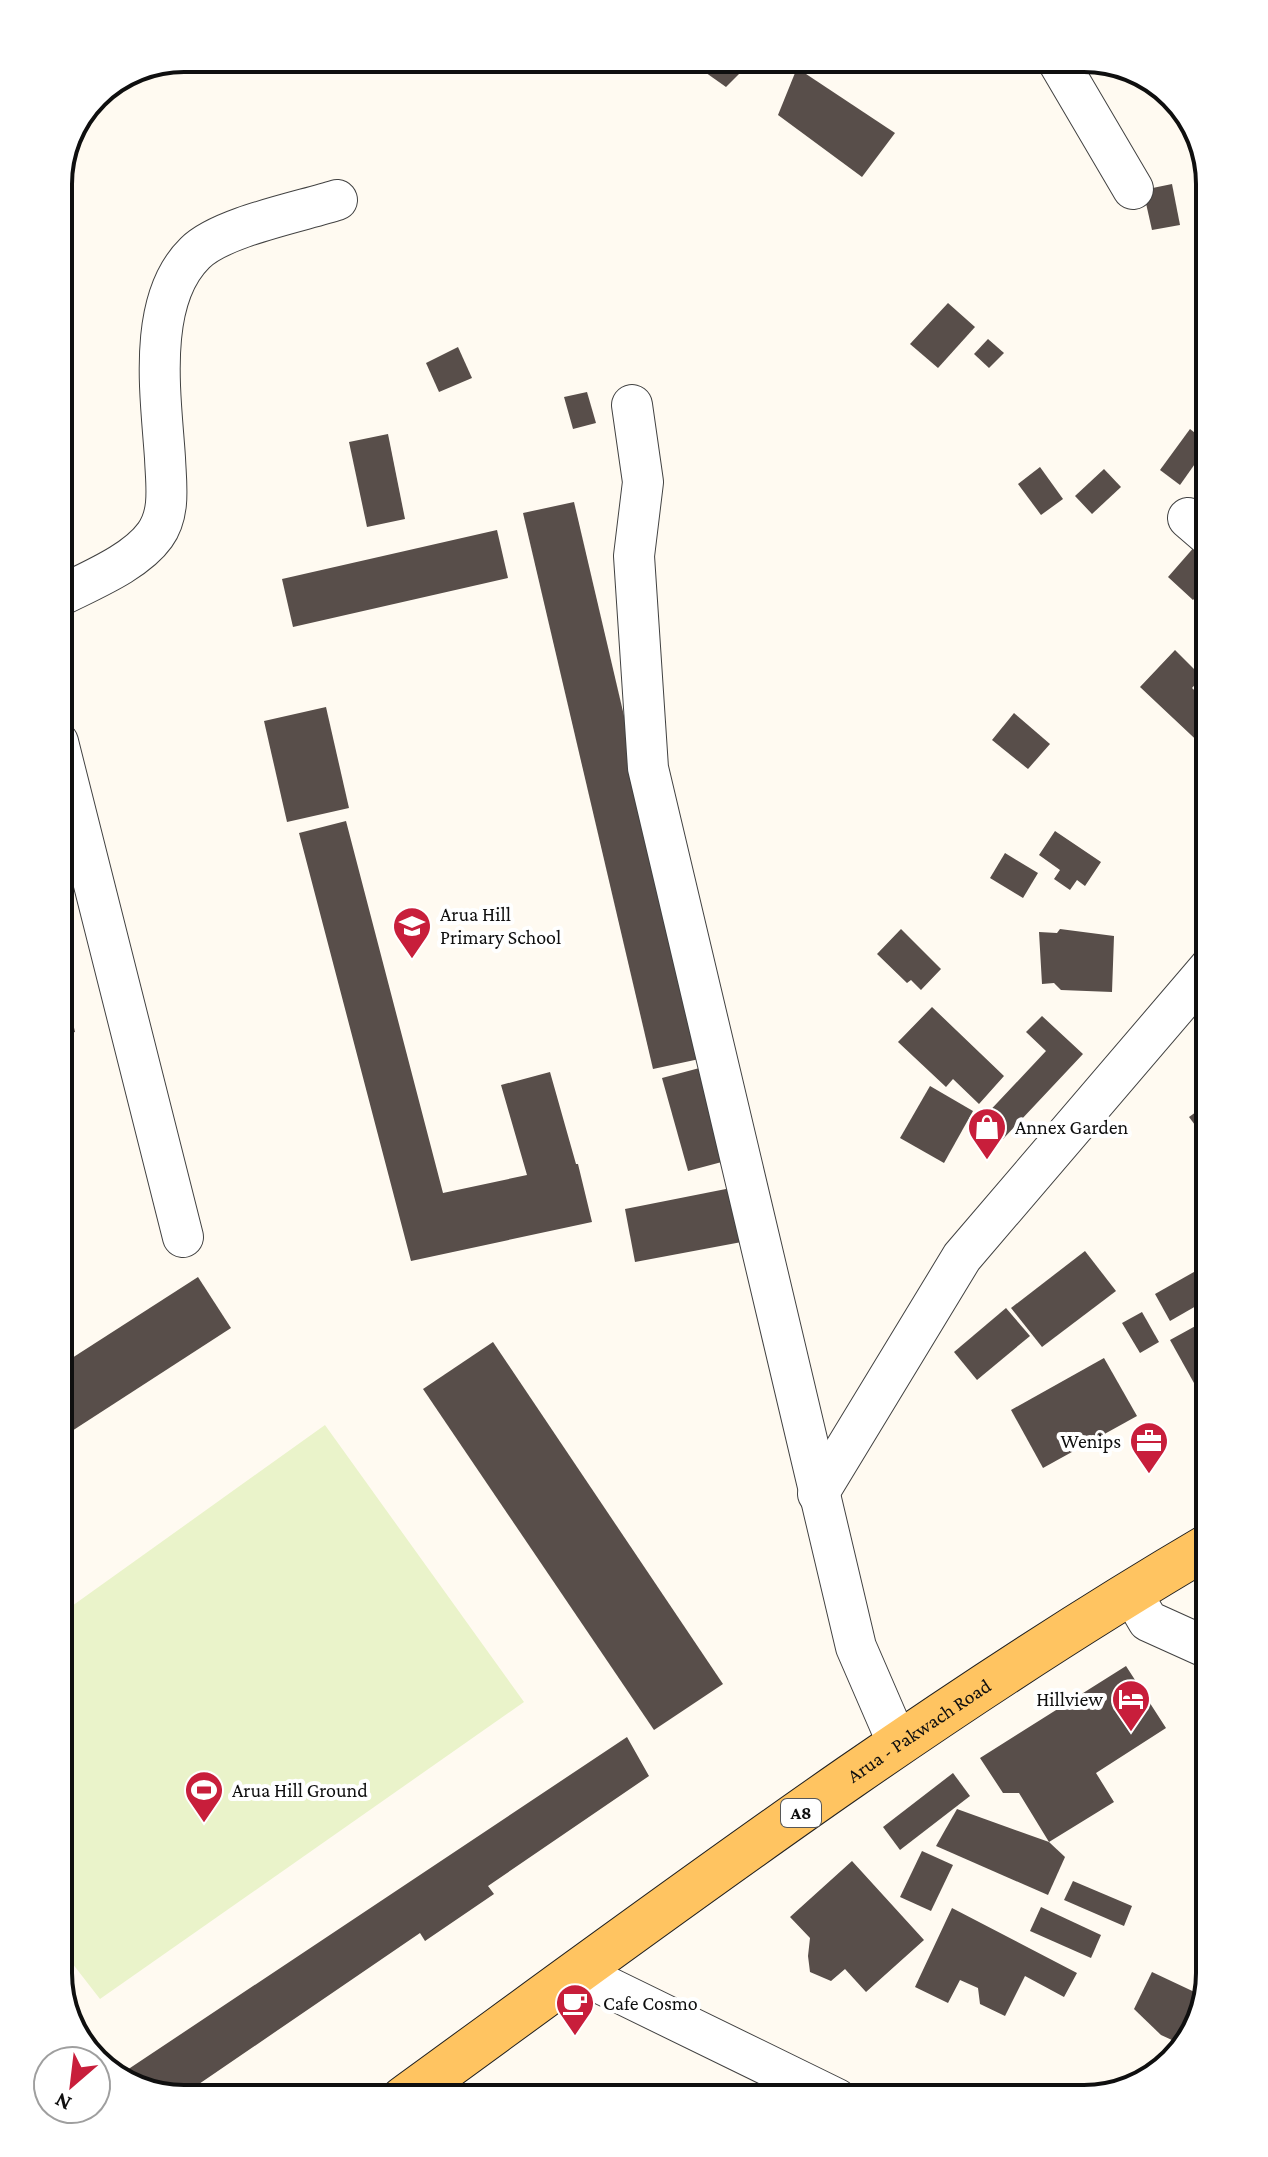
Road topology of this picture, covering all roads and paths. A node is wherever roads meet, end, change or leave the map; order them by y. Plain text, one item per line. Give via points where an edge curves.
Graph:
1 (1064, 72) edge
2 (1133, 189) dead end
3 (337, 200) dead end
4 (632, 405) dead end
5 (72, 590) edge
6 (72, 797) edge
7 (1196, 983) edge
8 (183, 1237) dead end
9 (818, 1494) junction
10 (1196, 1553) edge
11 (1131, 1592) junction
12 (1196, 1643) edge
13 (898, 1744) junction
14 (577, 1972) junction
15 (422, 2085) edge
16 (808, 2085) edge

1 - 2 street
3 - 5 street via 218,236 194,253 178,278 160,327 167,493 163,522 153,538 116,568
4 - 9 street via 643,482 634,556 648,768
6 - 8 street
7 - 9 street via 962,1257
9 - 13 street via 856,1647
10 - 11 main road, Arua - Pakwach Road / A8
11 - 12 street via 1148,1621
11 - 13 main road, Arua - Pakwach Road / A8
13 - 14 main road, Arua - Pakwach Road / A8
14 - 15 main road, Arua - Pakwach Road / A8
14 - 16 street

